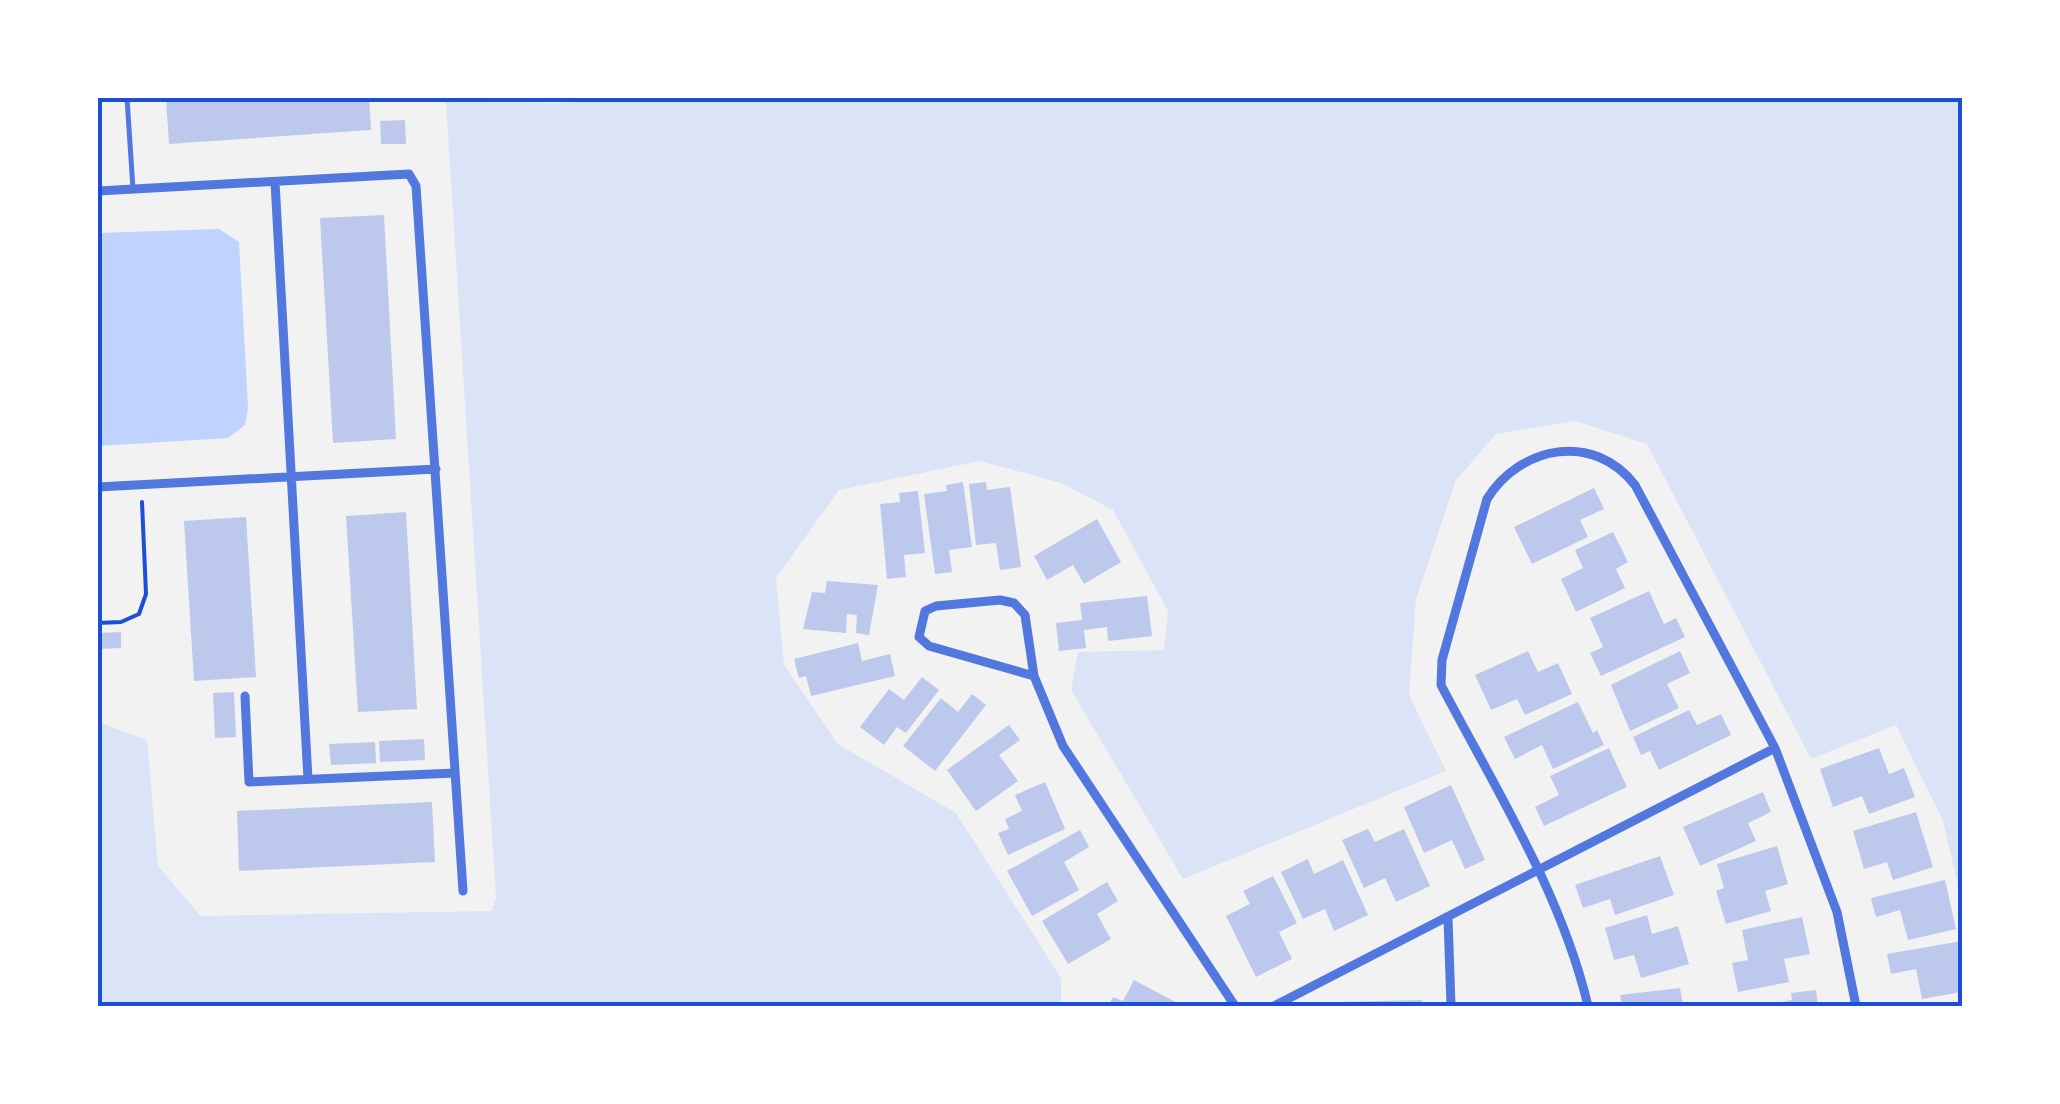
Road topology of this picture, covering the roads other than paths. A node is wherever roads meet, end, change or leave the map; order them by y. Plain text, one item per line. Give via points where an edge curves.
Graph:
1 (128, 98) edge
2 (276, 182) junction
3 (133, 190) junction
4 (98, 192) edge
5 (436, 469) junction
6 (290, 476) junction
7 (98, 487) edge
8 (1034, 676) junction
9 (245, 696) dead end
10 (1775, 748) junction
11 (455, 773) junction
12 (308, 779) junction
13 (1536, 868) junction
14 (463, 891) dead end
15 (1448, 918) junction
16 (1235, 1006) edge
17 (1274, 1006) edge
18 (1451, 1006) edge
19 (1588, 1006) edge
20 (1856, 1006) edge

1 - 3 lane
2 - 3 street
2 - 5 street via 409,174 416,186
2 - 6 street
3 - 4 street
5 - 6 street
5 - 11 street
6 - 7 street
6 - 12 street
8 - 8 street via 1025,614 1014,603 925,611 919,637 930,646
8 - 16 street via 1063,746
9 - 12 street via 249,782
10 - 13 street
10 - 13 street via 1622,468 1588,452 1551,451 1521,462 1487,499 1442,660 1442,685
10 - 20 street via 1837,912
11 - 12 street
11 - 14 street
13 - 15 street
13 - 19 street via 1571,946
15 - 17 street
15 - 18 street

